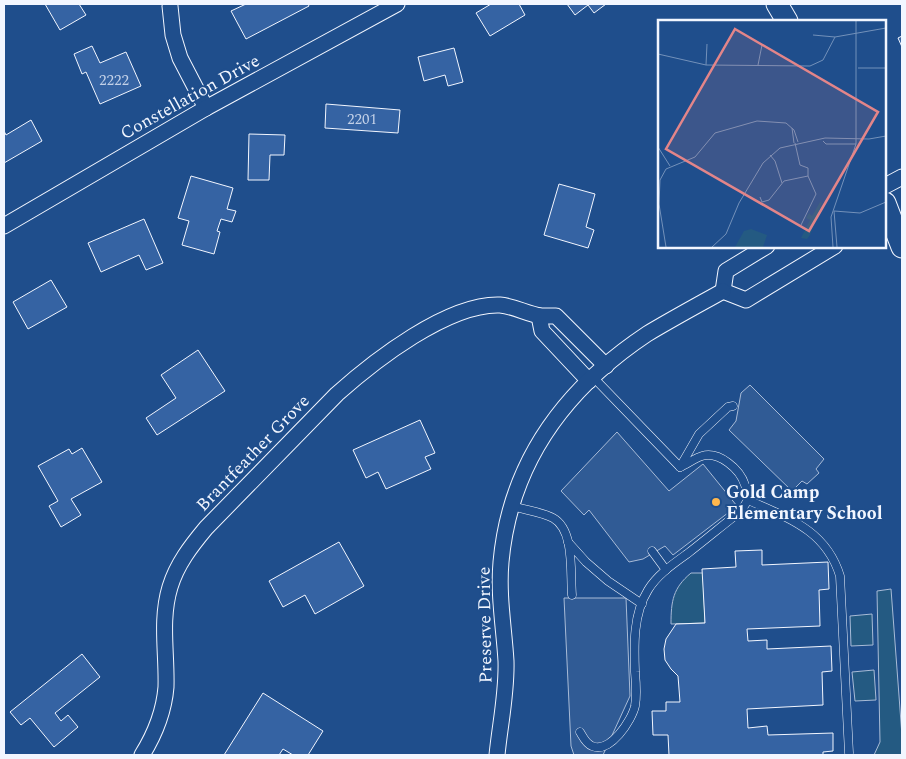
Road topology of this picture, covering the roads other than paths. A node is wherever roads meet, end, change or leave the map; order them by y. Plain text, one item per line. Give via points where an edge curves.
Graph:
1 (397, 4) edge
2 (777, 4) edge
3 (170, 6) dead end
4 (786, 20) edge
5 (206, 108) junction
6 (902, 177) edge
7 (886, 185) edge
8 (887, 211) edge
9 (4, 226) edge
10 (902, 247) edge
11 (764, 248) edge
12 (817, 251) edge
13 (723, 291) junction
14 (539, 316) junction
15 (606, 366) junction
16 (591, 379) junction
17 (733, 406) dead end
18 (680, 467) junction
19 (748, 500) junction
20 (512, 506) junction
21 (568, 542) junction
22 (652, 551) dead end
23 (666, 570) junction
24 (572, 595) dead end
25 (642, 604) junction
26 (580, 732) dead end
27 (849, 753) dead end
28 (142, 755) edge
29 (497, 755) edge

1 - 5 street, Constellation Drive
2 - 4 main road
3 - 5 street via 173,35 180,58
5 - 9 street, Constellation Drive
6 - 7 street
8 - 10 main road
11 - 13 street via 726,271
12 - 13 street via 746,300
13 - 15 street, Preserve Drive via 648,334
14 - 15 street, Brantfeather Grove via 556,316
14 - 16 street via 542,330
14 - 28 street, Brantfeather Grove via 499,305 479,308 436,324 405,342 337,394 206,528 177,569 170,588 165,608 166,687 163,707
15 - 16 street, Preserve Drive
16 - 18 lane
16 - 20 street, Preserve Drive via 567,403 540,440
17 - 18 lane via 699,434
18 - 19 lane via 702,456 713,455 724,460 739,472
19 - 23 lane via 741,511
19 - 27 lane via 806,528 820,540 836,562 840,576
20 - 21 lane via 554,519 566,531
20 - 29 street, Preserve Drive via 501,562 506,662
21 - 24 lane
21 - 25 lane via 601,575
22 - 23 lane
23 - 25 lane via 648,590
25 - 26 lane via 637,615 634,650 636,691 631,718 617,738 602,747 593,747

